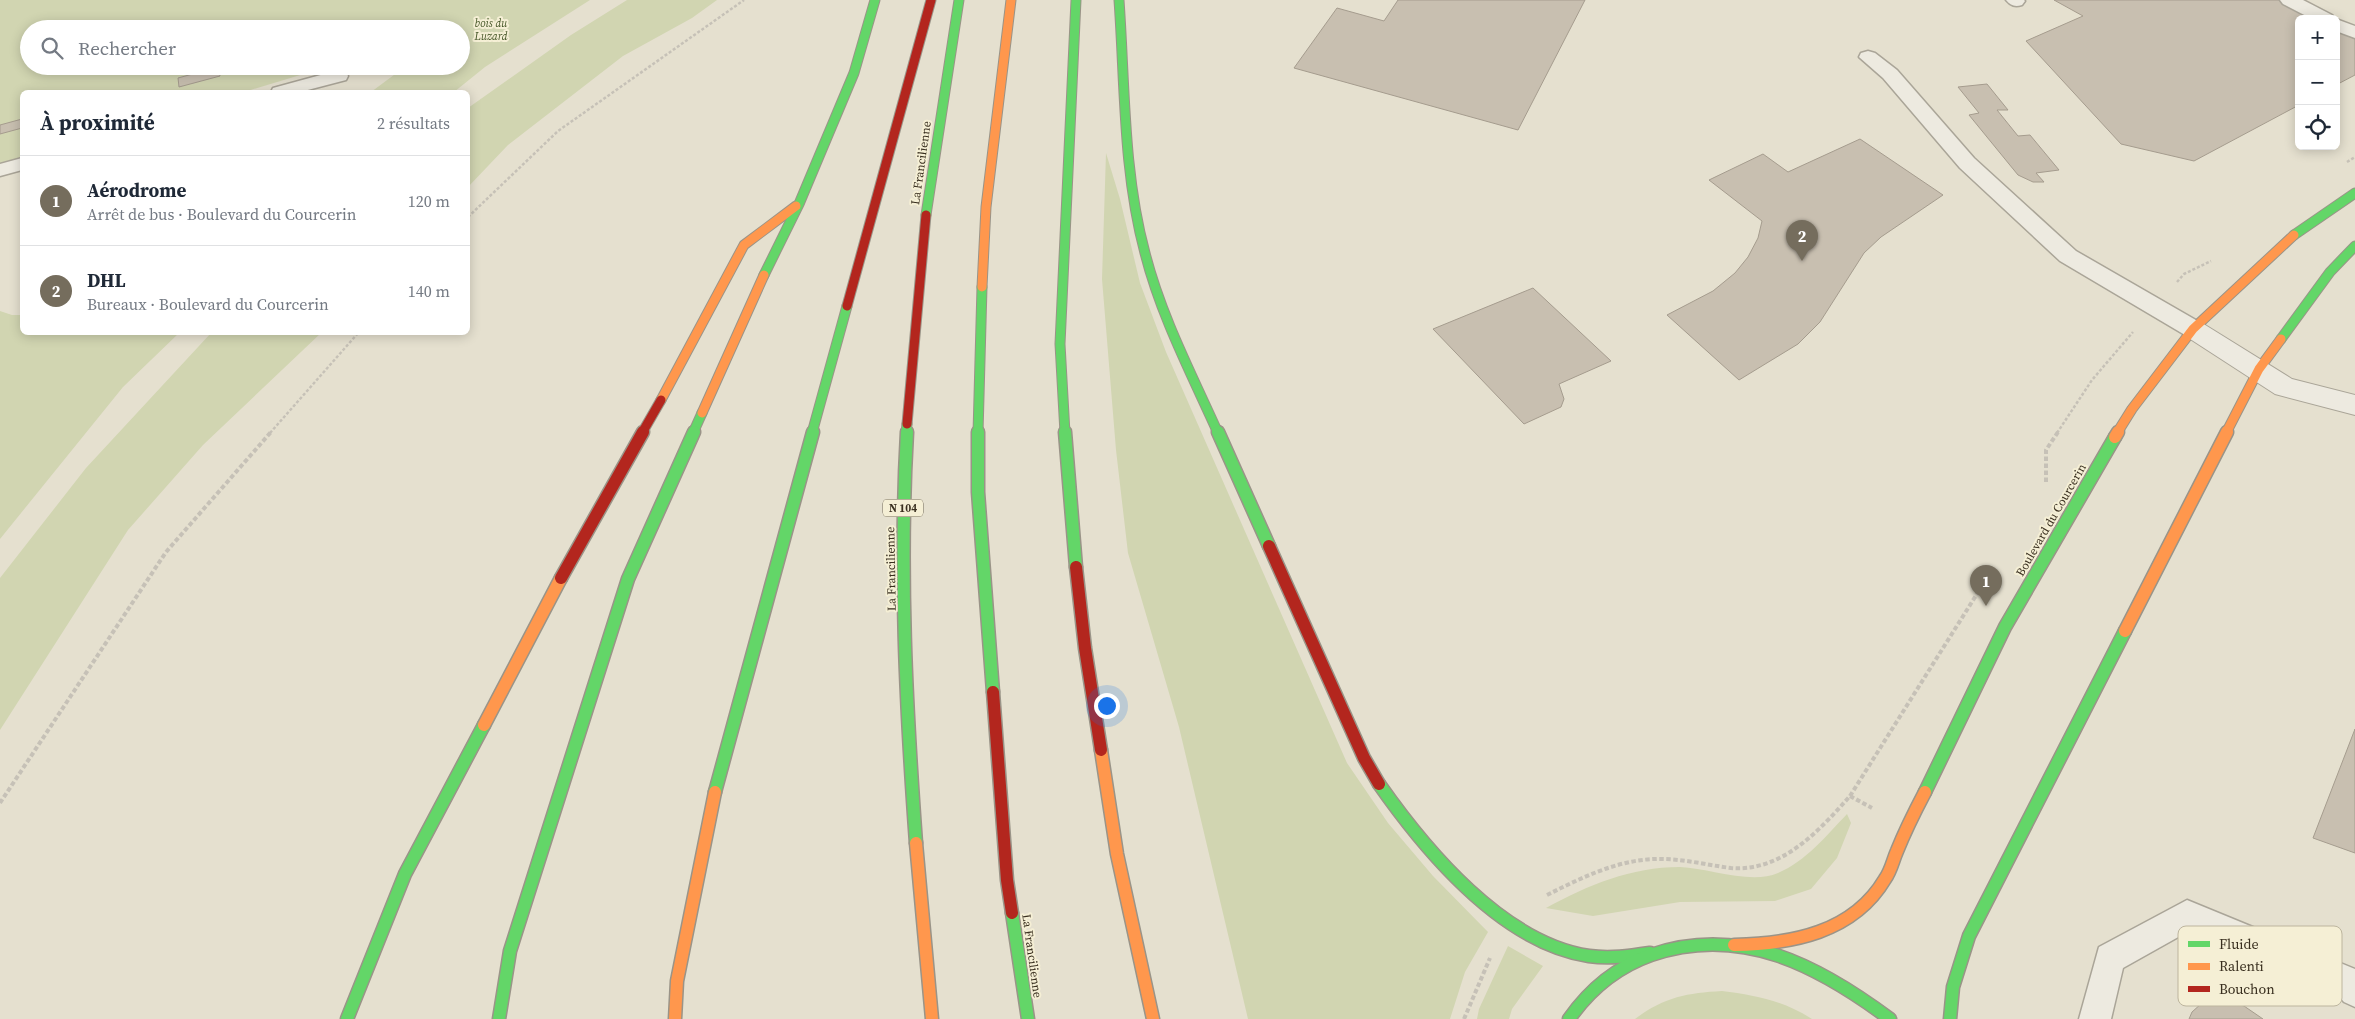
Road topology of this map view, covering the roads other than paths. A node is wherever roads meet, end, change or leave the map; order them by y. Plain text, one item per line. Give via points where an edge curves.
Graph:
1 (875, 0) edge
2 (931, 0) edge
3 (959, 0) edge
4 (1011, 0) edge
5 (1076, 0) edge
6 (1120, 0) edge
7 (2289, 0) edge
8 (2318, 15) edge
9 (2340, 26) edge
10 (2355, 33) edge
11 (1868, 57) dead end
12 (339, 76) dead end
13 (287, 90) edge
14 (20, 165) edge
15 (0, 170) edge
16 (2355, 193) edge
17 (799, 204) junction
18 (2355, 246) edge
19 (2193, 329) junction
20 (2259, 369) junction
21 (2355, 405) edge
22 (2213, 926) edge
23 (1734, 945) junction
24 (1650, 953) junction
25 (2342, 980) edge
26 (2355, 991) edge
27 (346, 1019) edge
28 (499, 1019) edge
29 (675, 1019) edge
30 (932, 1019) edge
31 (1028, 1019) edge
32 (1153, 1019) edge
33 (1569, 1019) edge
34 (1890, 1019) edge
35 (1950, 1019) edge
36 (2095, 1019) edge

1 - 17 main road via 854,73
2 - 29 main road via 710,809 677,981
3 - 30 main road, La Francilienne / N 104 via 911,356 903,498 906,680 918,887
4 - 31 main road, La Francilienne via 986,207 979,342 978,492 1007,880
5 - 32 main road via 1060,344 1068,488 1085,648 1114,834
6 - 24 main road via 1132,190 1145,254 1171,328 1368,764 1389,801 1422,844 1463,885 1514,923 1557,947 1583,955 1610,958
7 - 8 lane
9 - 10 lane
11 - 19 lane via 1890,74 1967,163 2068,256
12 - 13 lane
14 - 15 lane
16 - 19 main road, Boulevard du Courcerin via 2285,241
17 - 27 main road via 744,245 568,565 405,874
17 - 28 main road via 754,296 628,579 510,951
18 - 20 main road via 2330,272
19 - 20 street
19 - 23 main road, Boulevard du Courcerin via 2132,409 2005,627 1884,882 1854,914 1812,938 1770,946
20 - 21 street via 2284,387
20 - 35 main road via 1969,936 1955,977 1949,1006
22 - 36 lane via 2187,915 2110,958
23 - 24 main road via 1691,944
23 - 34 main road via 1767,951 1818,970 1866,999
24 - 33 main road via 1637,958 1593,988
25 - 26 lane

